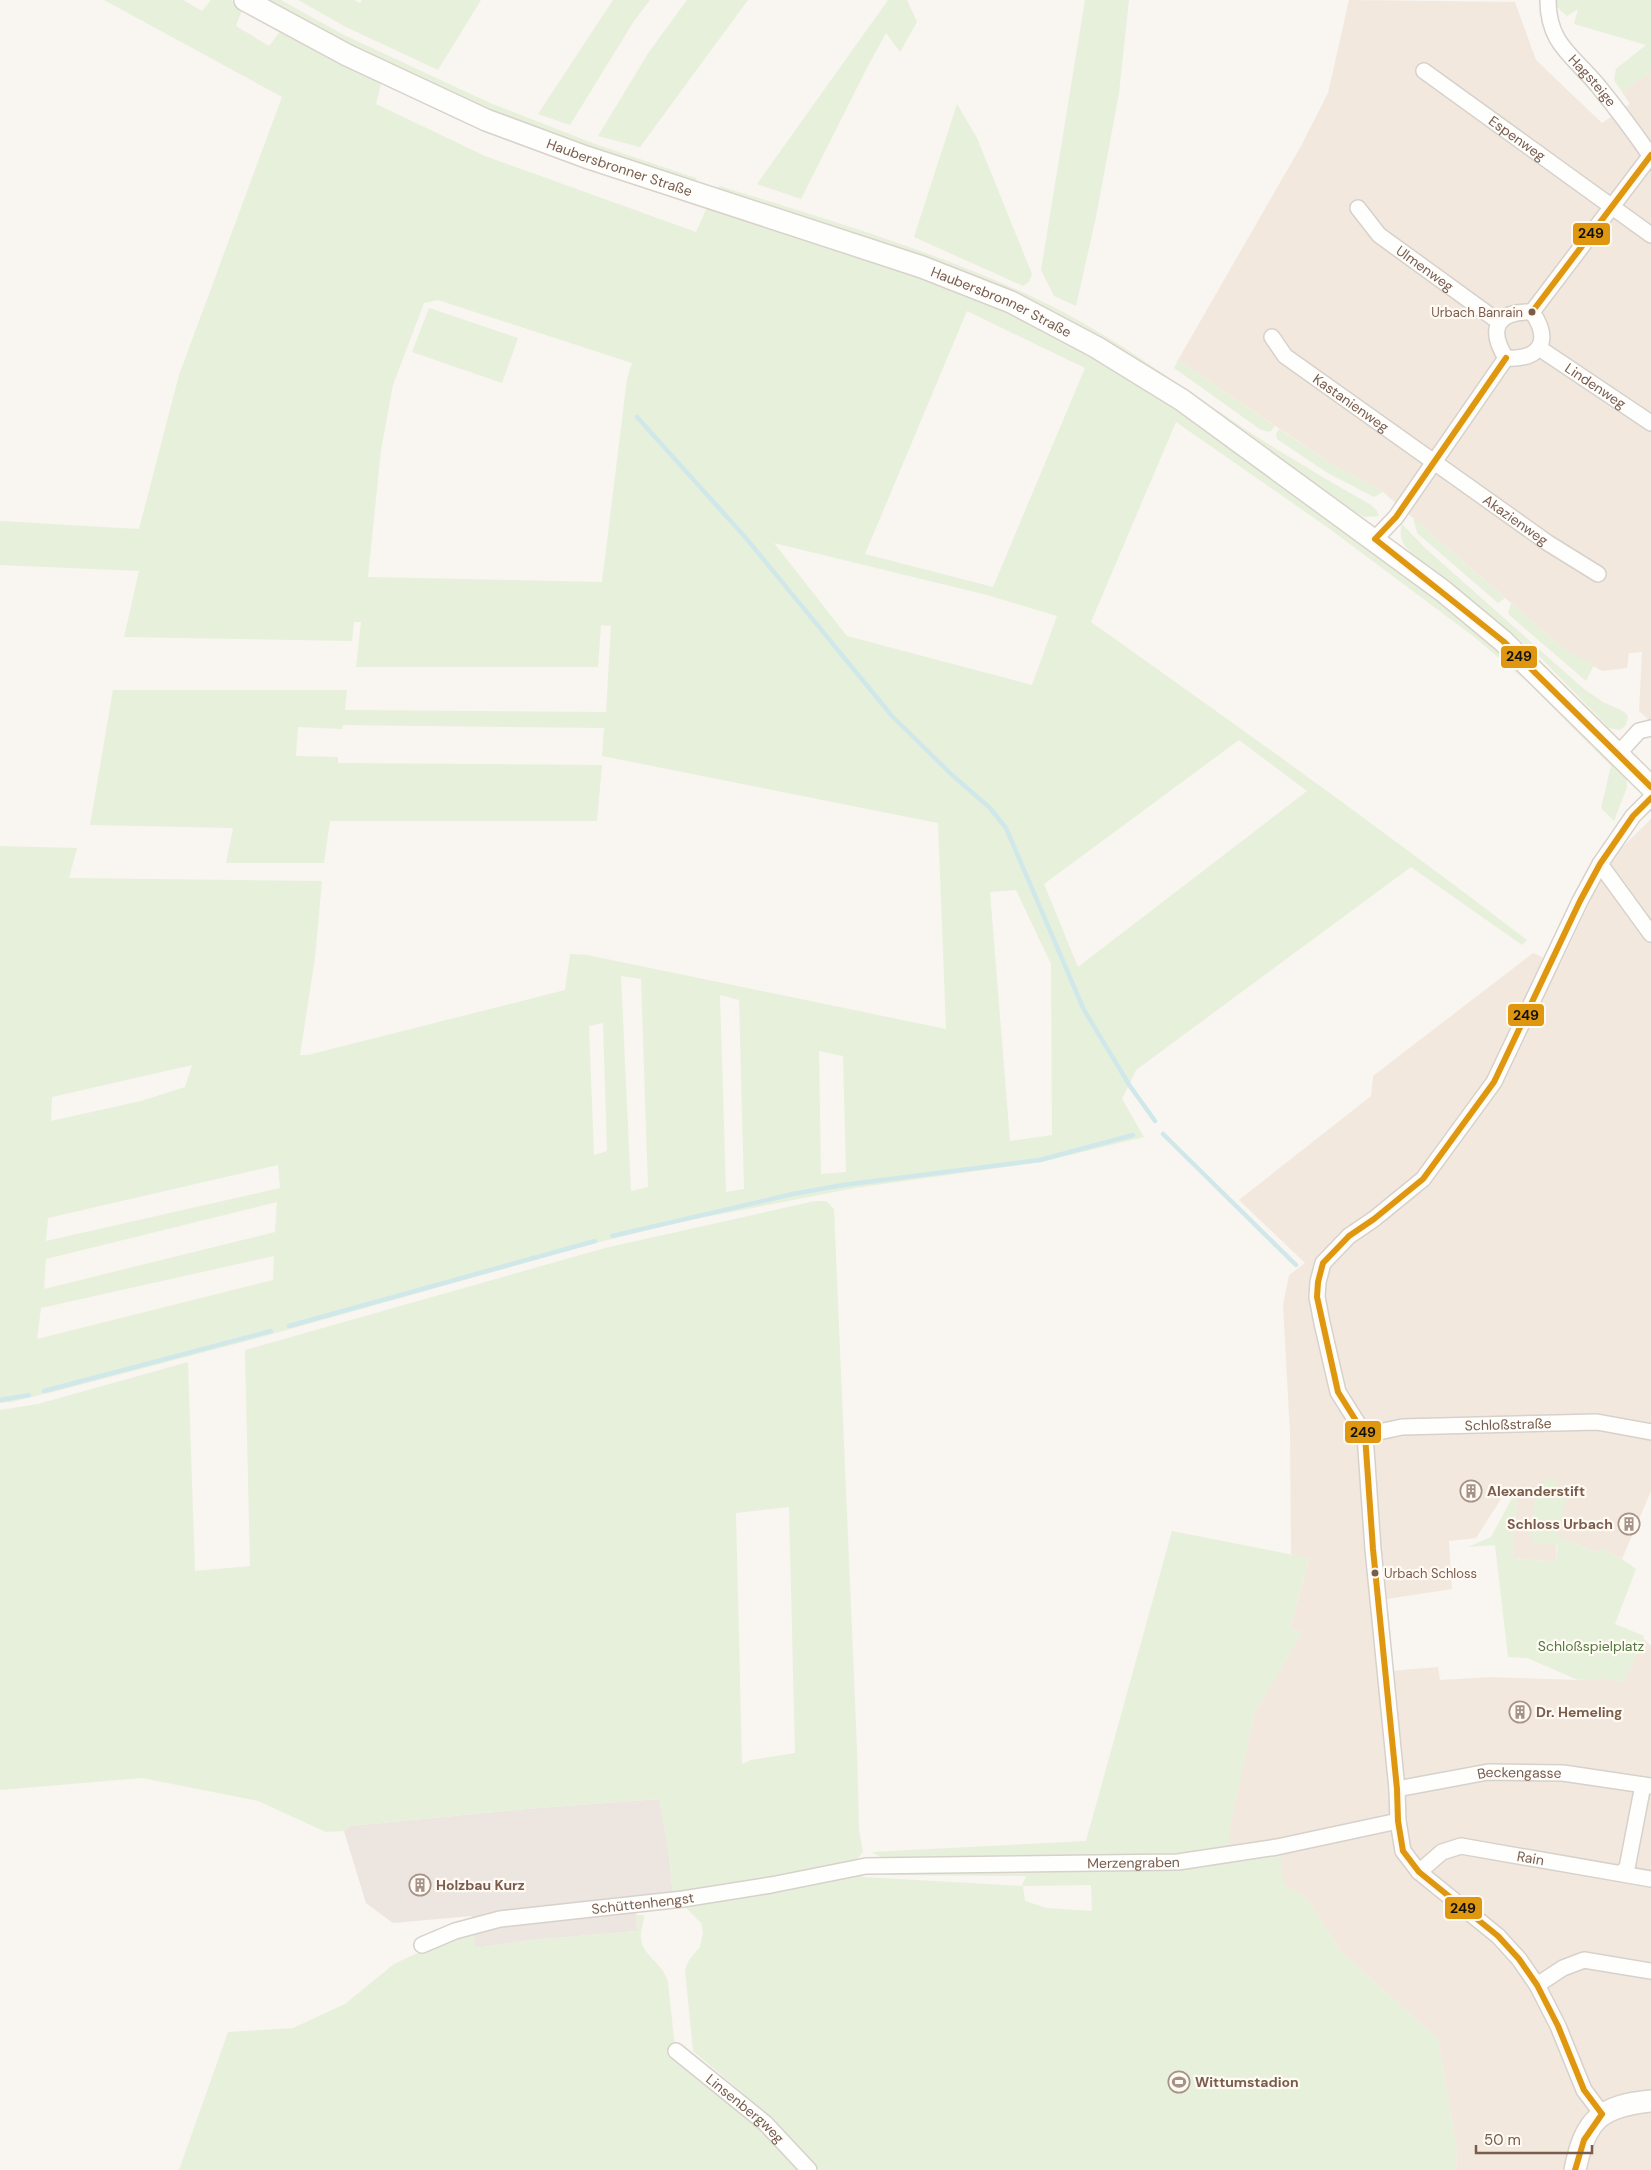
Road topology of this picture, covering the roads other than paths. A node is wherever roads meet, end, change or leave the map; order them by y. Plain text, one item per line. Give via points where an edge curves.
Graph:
1 (245, 0) edge
2 (1548, 0) edge
3 (1424, 70) dead end
4 (1650, 155) edge
5 (1611, 207) junction
6 (1358, 208) dead end
7 (1651, 235) edge
8 (1532, 312) junction
9 (1499, 322) junction
10 (1272, 337) dead end
11 (1539, 348) junction
12 (1506, 358) junction
13 (1651, 423) edge
14 (1436, 462) junction
15 (1375, 539) junction
16 (1598, 574) dead end
17 (1651, 728) edge
18 (1618, 754) junction
19 (1651, 787) edge
20 (1651, 798) edge
21 (1600, 864) junction
22 (1651, 934) edge
23 (1651, 1432) edge
24 (1366, 1436) junction
25 (1647, 1785) edge
26 (1397, 1789) junction
27 (1398, 1821) junction
28 (866, 1866) joint
29 (1418, 1872) junction
30 (1621, 1873) junction
31 (1651, 1879) edge
32 (422, 1945) dead end
33 (1651, 1971) edge
34 (1537, 1985) junction
35 (676, 2051) dead end
36 (1651, 2101) edge
37 (1602, 2114) junction
38 (809, 2170) edge
39 (1575, 2170) edge

1 - 15 street, Haubersbronner Straße via 338,50 486,120 586,157 922,267 1011,302 1096,346 1175,395
2 - 4 street, Hagsteige via 1548,17 1561,47 1596,82
3 - 5 street, Espenweg
4 - 5 street
5 - 7 street, Espenweg
5 - 8 street
6 - 9 street, Ulmenweg via 1379,235
8 - 9 street via 1517,311
8 - 11 street via 1543,335
9 - 12 street via 1496,334 1498,347
10 - 14 street, Kastanienweg via 1285,356
11 - 12 street via 1530,356
11 - 13 street, Lindenweg
12 - 14 street
14 - 15 street via 1396,517
14 - 16 street, Akazienweg via 1548,543
15 - 18 street, Haubersbronner Straße via 1503,641
17 - 18 street via 1639,731
18 - 19 street, Haubersbronner Straße
20 - 21 street via 1633,816
21 - 22 street
21 - 24 street via 1494,1082 1423,1179 1349,1236 1323,1263 1318,1297 1338,1392
23 - 24 street, Schloßstraße via 1596,1422 1402,1427
24 - 26 street via 1373,1549
25 - 26 street, Beckengasse via 1562,1773 1488,1772
25 - 30 street, Beckengasse via 1627,1868
26 - 27 street
27 - 28 street, Merzengraben via 1277,1847 1178,1862
27 - 29 street via 1403,1851
28 - 32 street, Schüttenhengst via 683,1899 500,1918
29 - 30 street, Rain via 1442,1852 1461,1846
29 - 34 street via 1498,1936
30 - 31 street, Rain
33 - 34 street via 1584,1960 1563,1968
34 - 37 street via 1584,2090
35 - 38 street, Linsenbergweg via 765,2123
36 - 37 street via 1628,2103
37 - 39 street via 1581,2141

